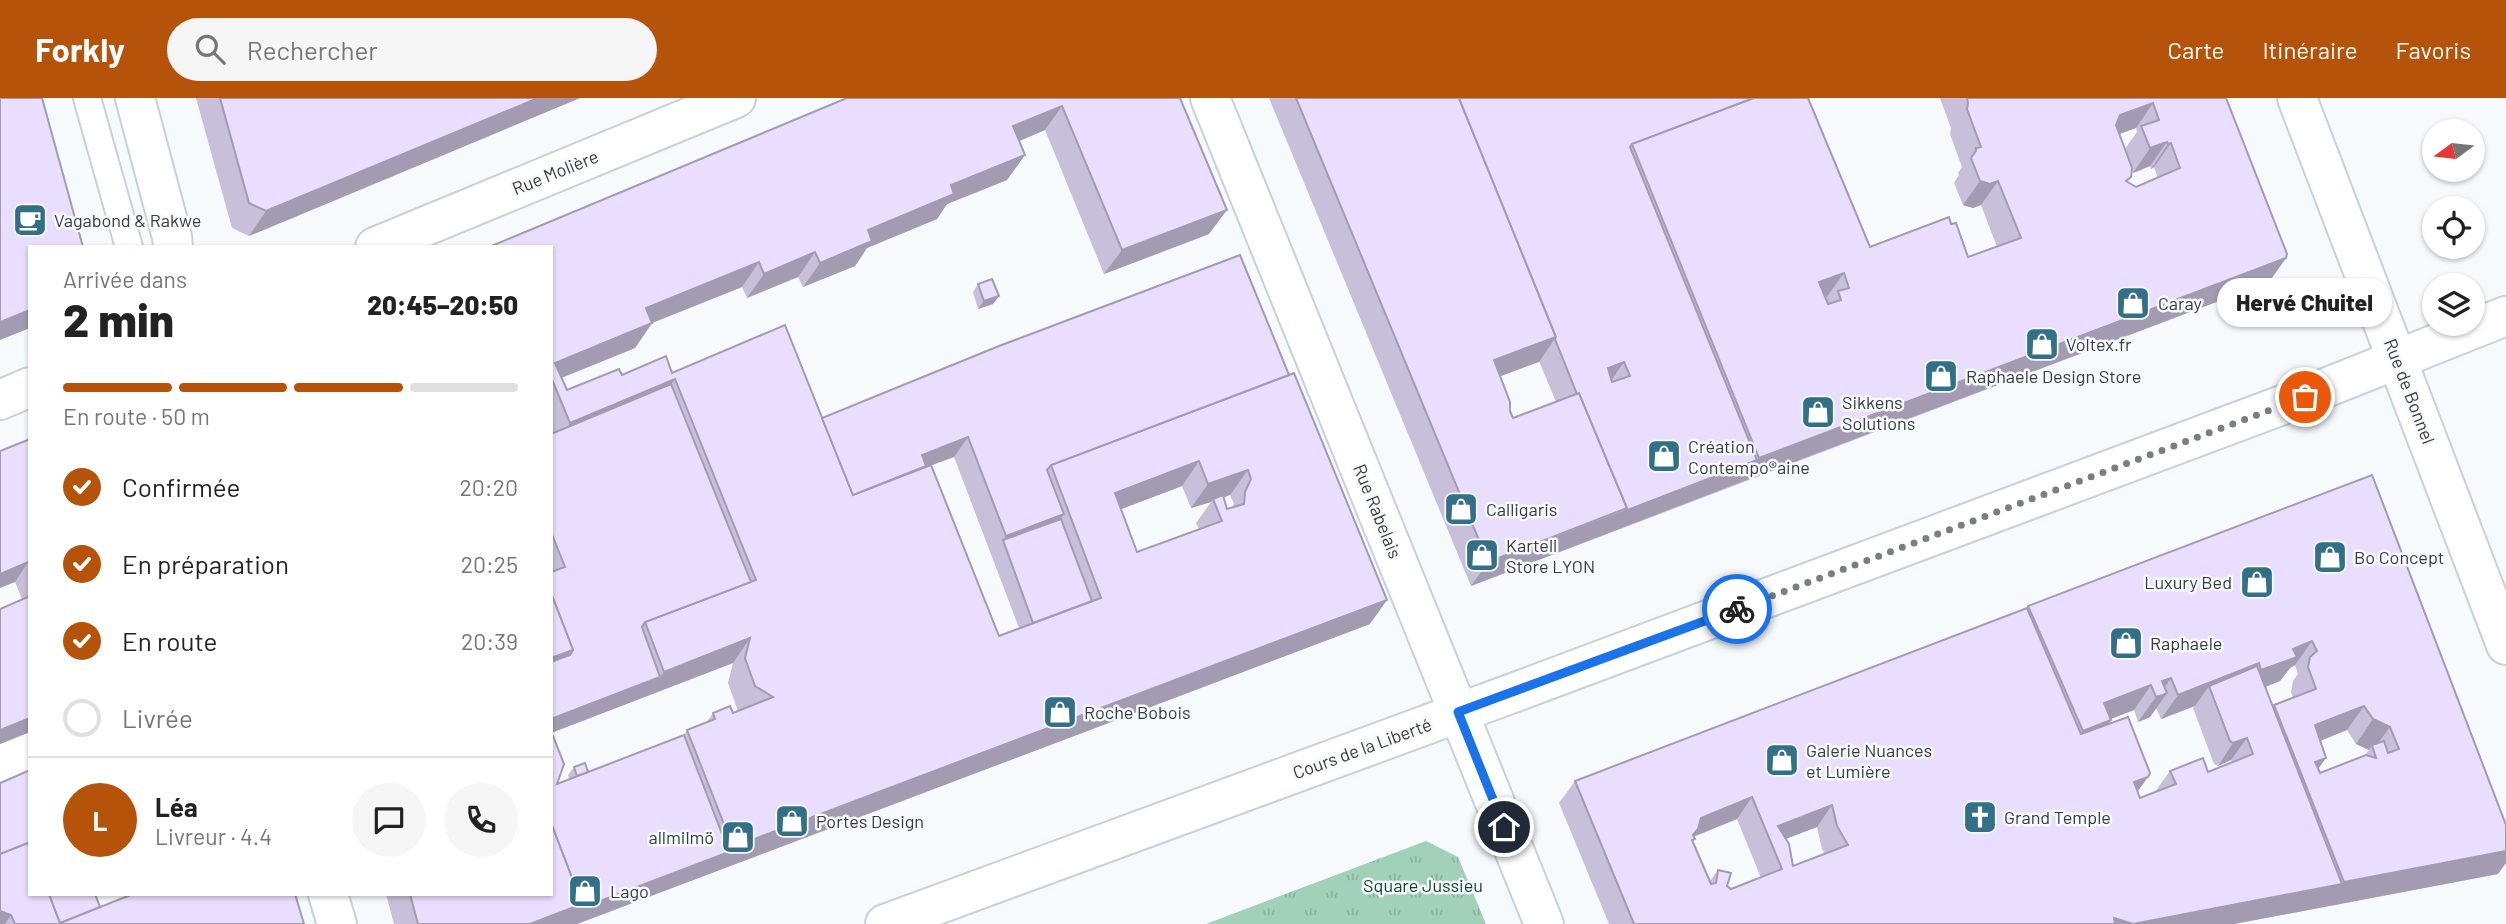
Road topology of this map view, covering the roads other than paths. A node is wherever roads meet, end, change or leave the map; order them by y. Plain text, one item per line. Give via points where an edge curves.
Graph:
1 (87, 98) edge
2 (135, 98) edge
3 (736, 98) edge
4 (1210, 98) edge
5 (2297, 98) edge
6 (128, 245) edge
7 (173, 245) edge
8 (380, 245) edge
9 (2506, 316) edge
10 (2398, 359) junction
11 (28, 388) edge
12 (0, 400) edge
13 (2506, 645) edge
14 (1458, 712) junction
15 (28, 753) edge
16 (0, 765) edge
17 (329, 896) edge
18 (337, 924) edge
19 (885, 924) edge
20 (1544, 924) edge

1 - 6 lane
2 - 7 street
3 - 8 street, Rue Molière
4 - 14 street, Rue Rabelais
5 - 10 street, Rue de Bonnel
9 - 10 street, Cours de la Liberté
10 - 13 street, Rue de Bonnel
10 - 14 street, Cours de la Liberté
11 - 12 street
14 - 19 street, Cours de la Liberté
14 - 20 street, Rue Rabelais
15 - 16 street
17 - 18 street

